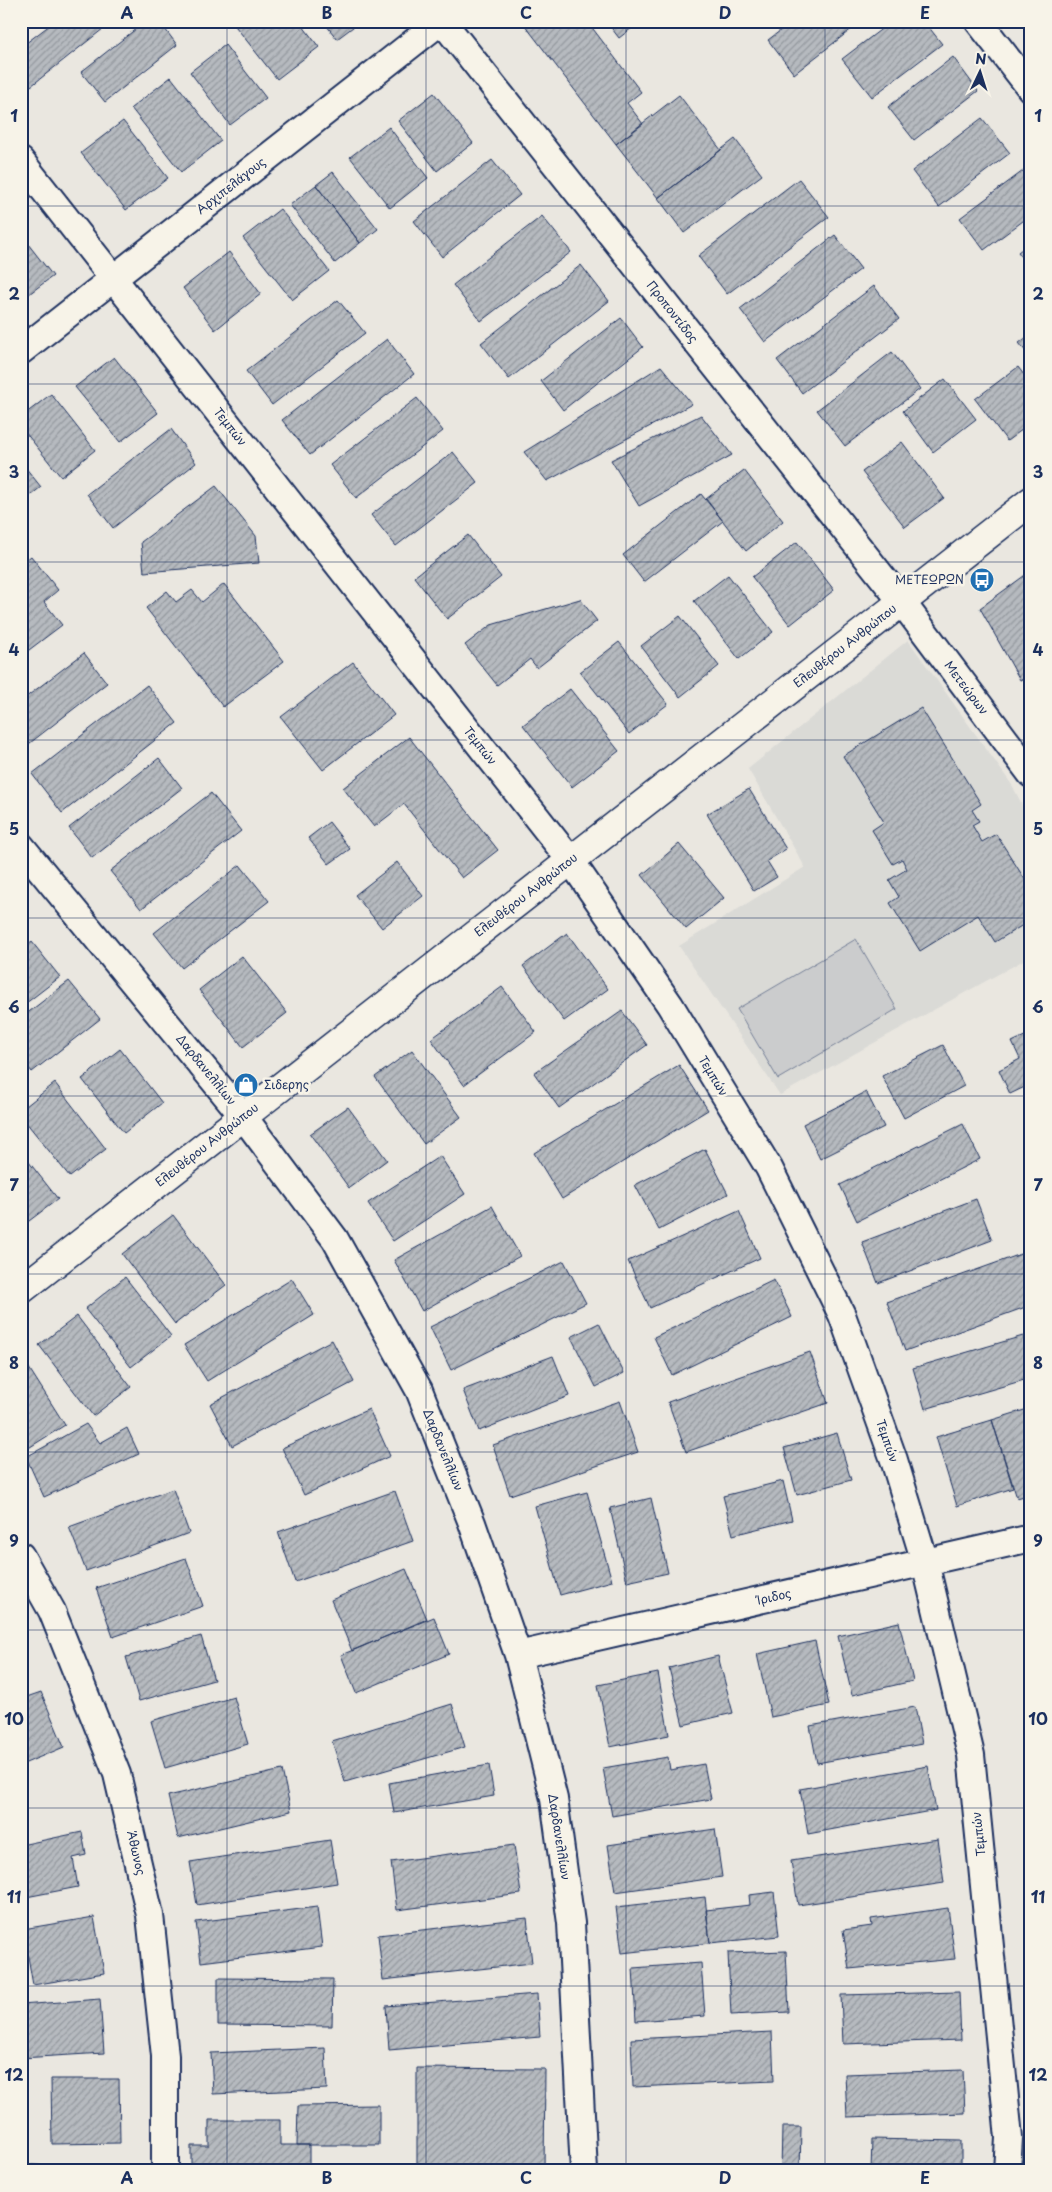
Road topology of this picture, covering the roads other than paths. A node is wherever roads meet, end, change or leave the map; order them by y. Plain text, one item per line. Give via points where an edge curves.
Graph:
1 (442, 21) edge
2 (978, 21) edge
3 (1031, 89) edge
4 (21, 161) edge
5 (113, 279) junction
6 (21, 351) edge
7 (1031, 501) edge
8 (902, 602) junction
9 (1031, 774) edge
10 (21, 846) edge
11 (571, 861) junction
12 (243, 1116) junction
13 (21, 1290) edge
14 (1031, 1538) edge
15 (21, 1556) edge
16 (925, 1562) junction
17 (518, 1655) junction
18 (165, 2171) edge
19 (584, 2171) edge
20 (1006, 2171) edge

1 - 5 street, Αρχιπελάγους
1 - 8 street, Προποντίδος
2 - 3 street
4 - 5 street, Τεμπών
5 - 6 street, Αρχιπελάγους
5 - 11 street, Τεμπών
7 - 8 street, Ελευθέρου Ανθρώπου
8 - 9 street, Μετεώρων
8 - 11 street, Ελευθέρου Ανθρώπου
10 - 12 street, Δαρδανελλίων
11 - 12 street, Ελευθέρου Ανθρώπου
11 - 16 street, Τεμπών via 670,1004 769,1168 842,1315 894,1460
12 - 13 street, Ελευθέρου Ανθρώπου
12 - 17 street, Δαρδανελλίων via 336,1239 419,1390 472,1523
14 - 16 street, Ίριδος
15 - 18 street, Άθωνος via 52,1611 117,1774 150,1915 165,2056
16 - 17 street, Ίριδος
16 - 20 street, Τεμπών via 971,1756 1008,2138
17 - 19 street, Δαρδανελλίων via 554,1799 571,1923

